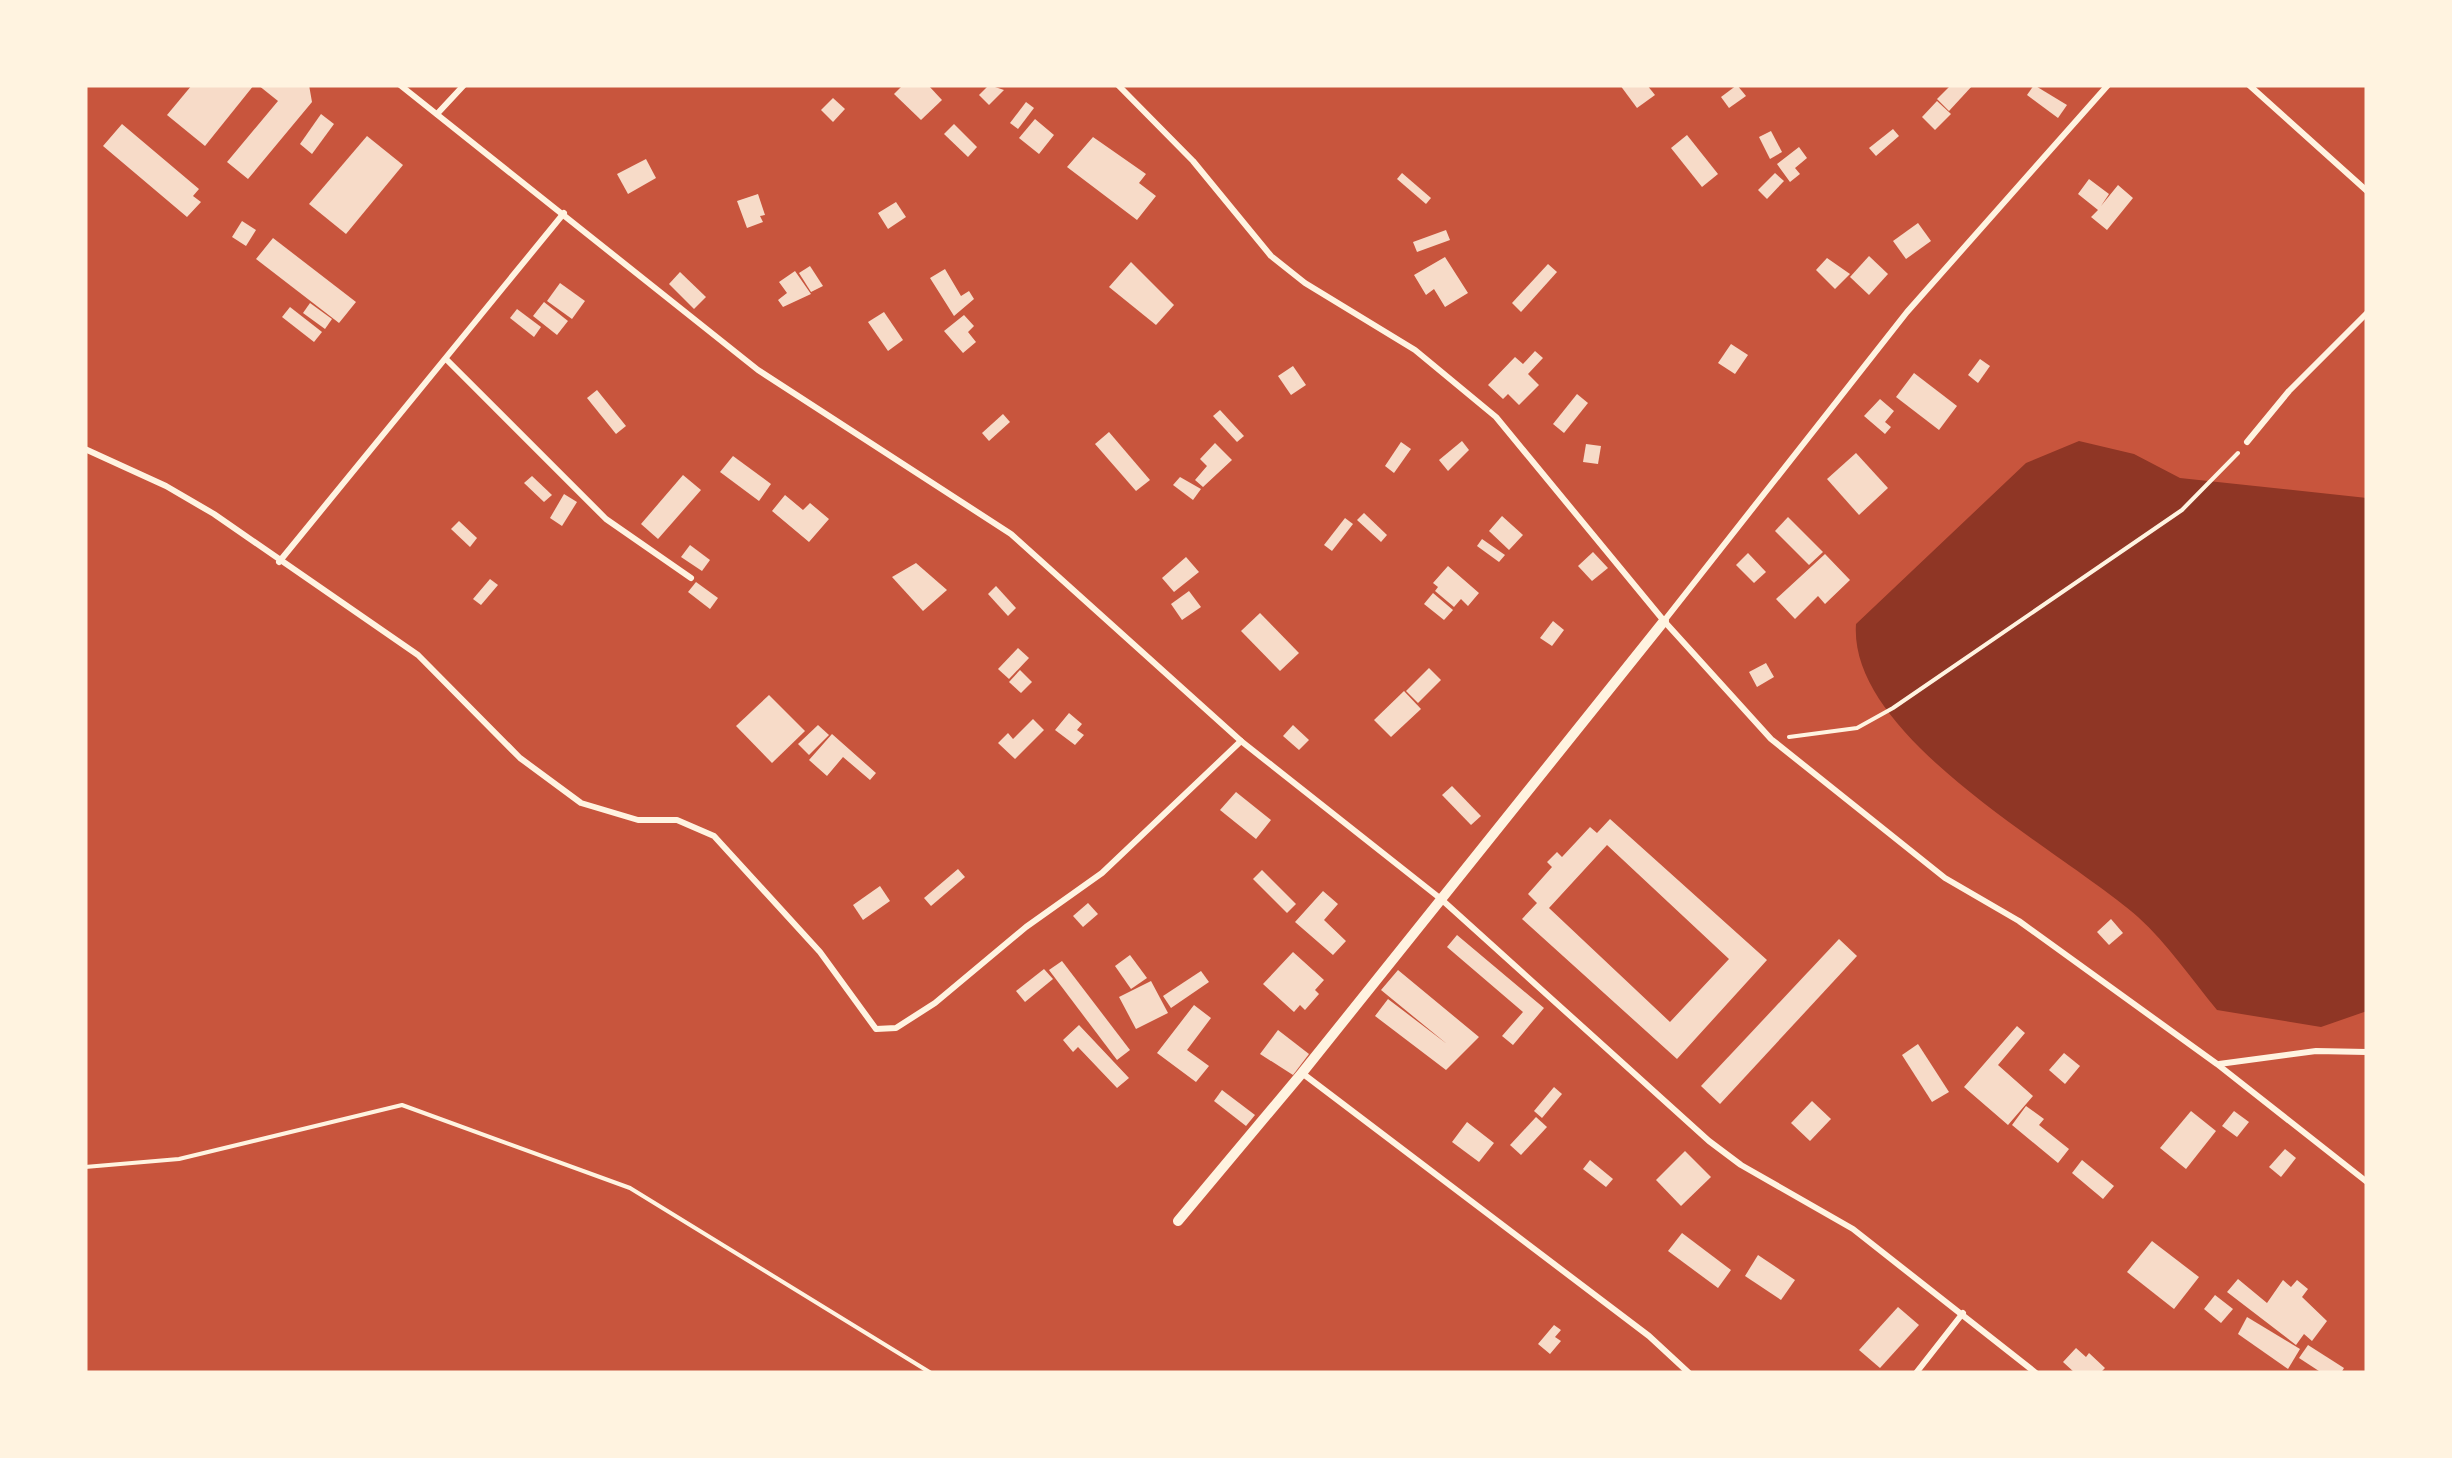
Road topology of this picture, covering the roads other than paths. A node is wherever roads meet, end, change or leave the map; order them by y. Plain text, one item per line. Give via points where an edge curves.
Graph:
1 (400, 85) edge
2 (464, 85) edge
3 (1118, 85) edge
4 (2108, 85) edge
5 (2249, 85) edge
6 (437, 114) junction
7 (2367, 191) edge
8 (564, 213) junction
9 (2367, 313) edge
10 (446, 359) junction
11 (2247, 442) road end
12 (85, 450) edge
13 (279, 562) junction
14 (691, 578) dead end
15 (1664, 622) junction
16 (1241, 741) junction
17 (1440, 899) junction
18 (2367, 1052) edge
19 (2218, 1064) junction
20 (1302, 1073) junction
21 (2367, 1182) edge
22 (1178, 1221) dead end
23 (1963, 1313) junction
24 (1689, 1373) edge
25 (1916, 1373) edge
26 (2036, 1373) edge

1 - 6 lane
2 - 6 lane
3 - 15 lane via 1271,256 1415,350 1496,417
4 - 15 lane via 1907,312
5 - 7 lane
6 - 8 lane
8 - 10 lane
8 - 16 lane via 758,370 1011,534
9 - 11 lane
10 - 13 lane
10 - 14 lane via 606,519
12 - 13 lane via 166,486
13 - 16 lane via 418,655 520,758 581,803 638,820 677,820 714,836 809,939 876,1029 896,1028 935,1003 1102,874
15 - 17 street
15 - 19 lane via 1771,740 1945,878 2019,922
16 - 17 lane
17 - 20 street
17 - 23 lane via 1709,1141 1853,1229
18 - 19 lane via 2316,1051
19 - 21 lane
20 - 22 street
20 - 24 lane
23 - 25 lane
23 - 26 lane

